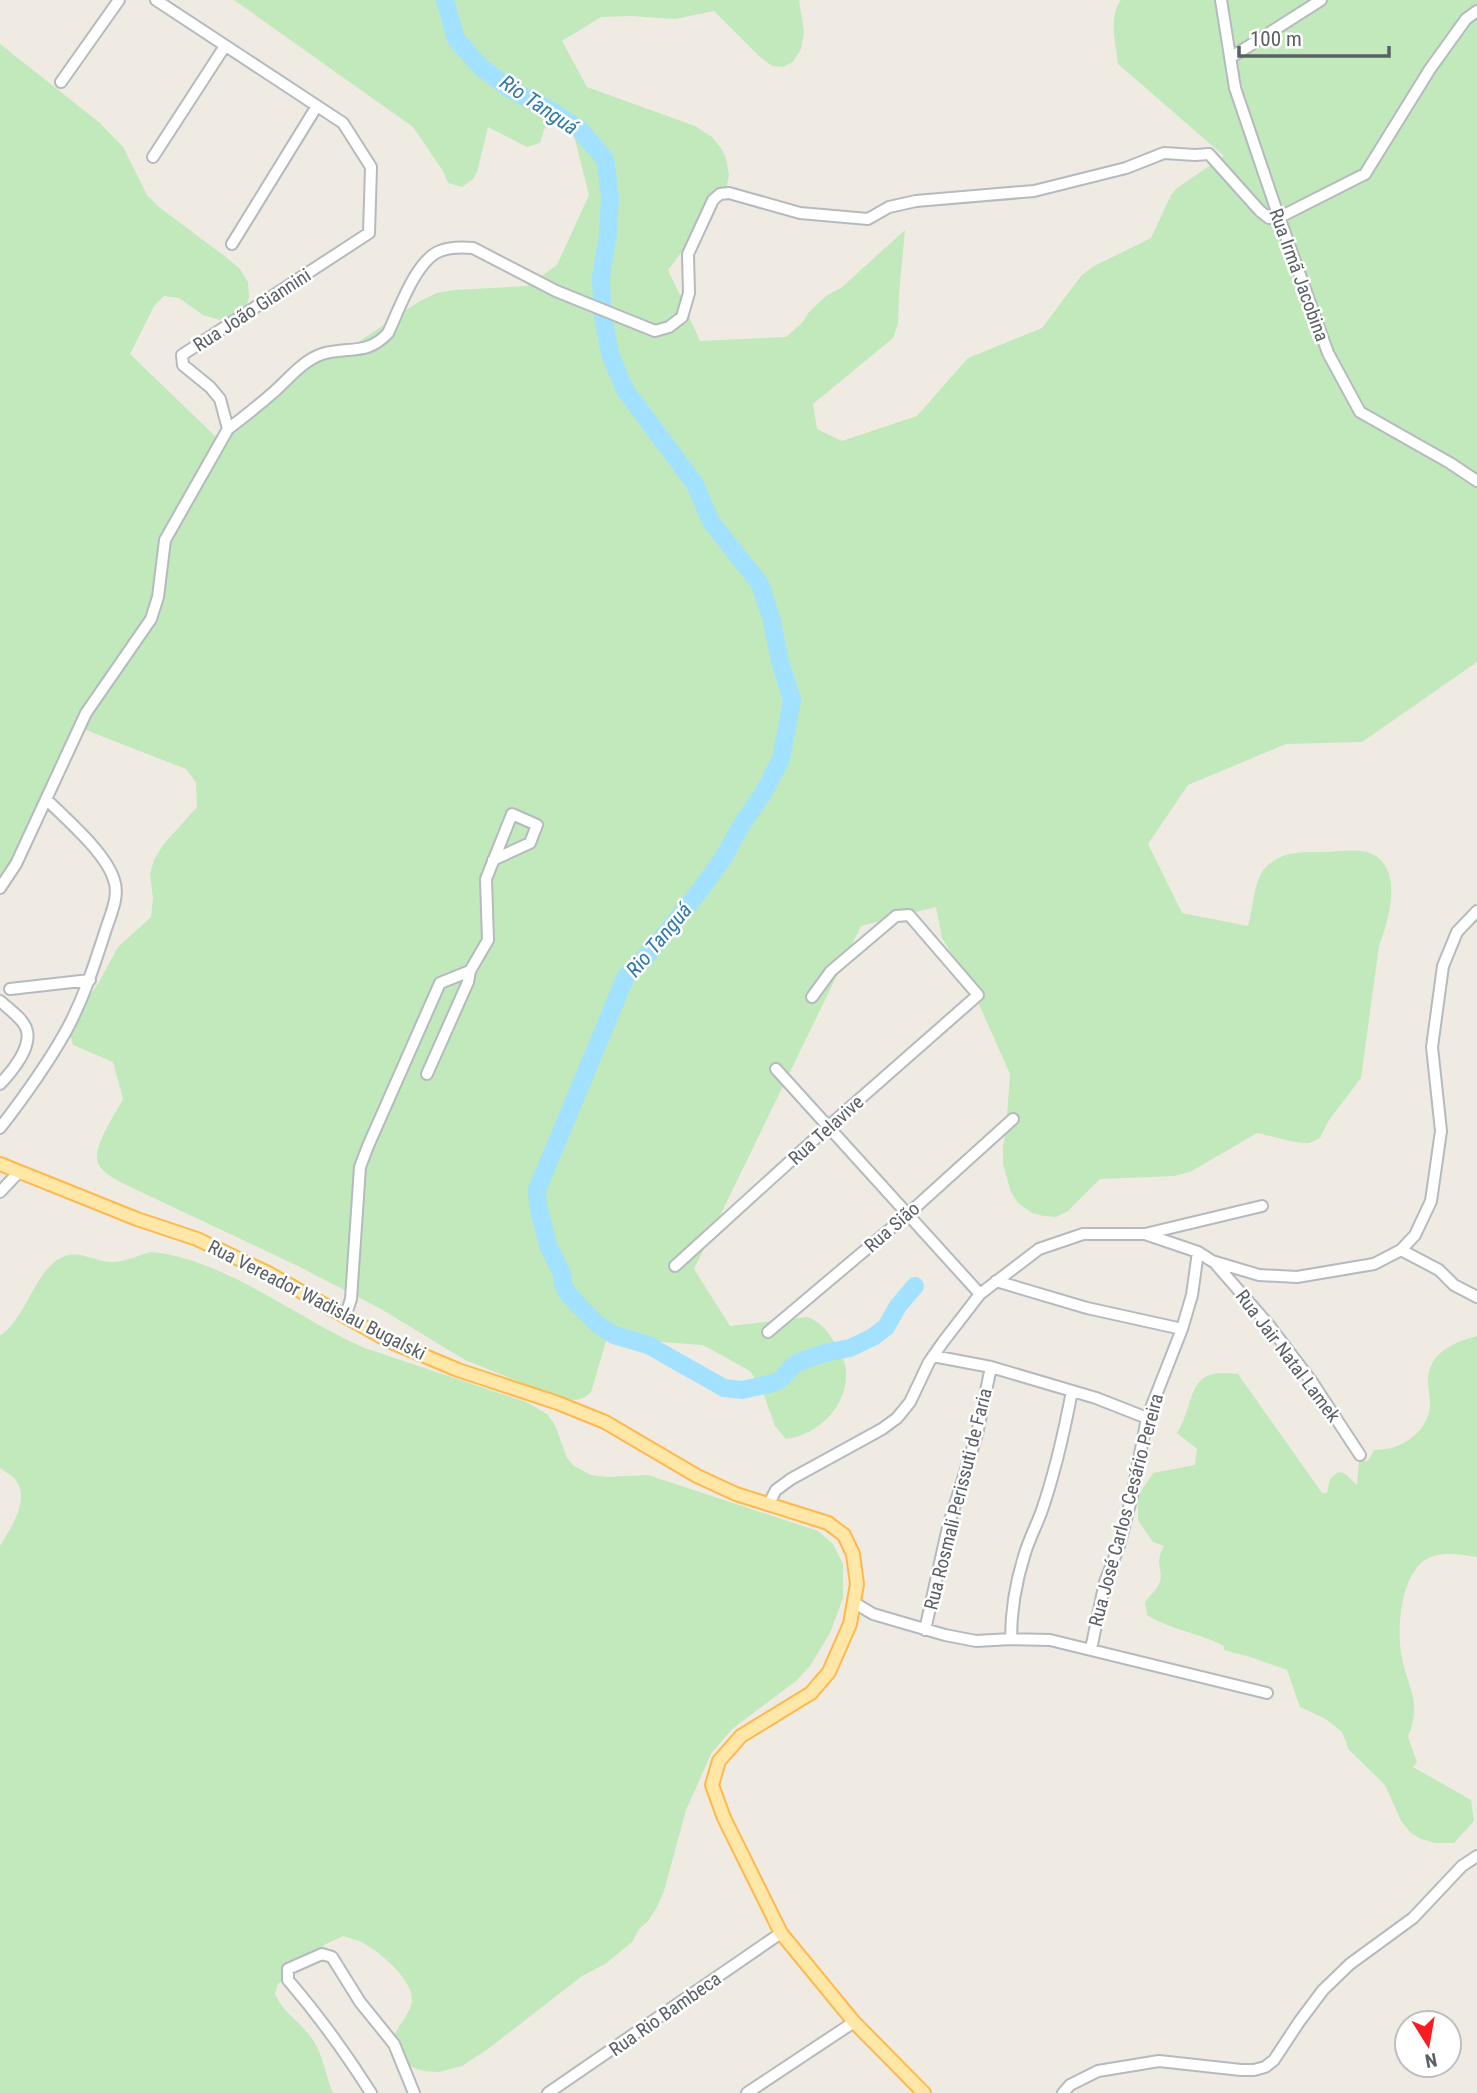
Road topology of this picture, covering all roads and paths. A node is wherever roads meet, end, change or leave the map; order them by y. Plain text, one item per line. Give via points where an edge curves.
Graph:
1 (119, 0) edge
2 (156, 0) edge
3 (1221, 0) edge
4 (1321, 0) edge
5 (1477, 11) edge
6 (225, 46) junction
7 (1230, 58) junction
8 (61, 82) dead end
9 (317, 106) junction
10 (153, 157) dead end
11 (1280, 218) junction
12 (232, 244) dead end
13 (228, 429) junction
14 (1477, 481) edge
15 (46, 799) junction
16 (493, 860) junction
17 (0, 888) edge
18 (1477, 911) edge
19 (470, 971) junction
20 (90, 980) junction
21 (10, 989) dead end
22 (812, 997) dead end
23 (0, 1001) edge
24 (776, 1069) dead end
25 (427, 1074) dead end
26 (0, 1084) edge
27 (1013, 1119) dead end
28 (829, 1126) junction
29 (0, 1128) edge
30 (0, 1164) edge
31 (19, 1172) junction
32 (0, 1192) edge
33 (1262, 1206) dead end
34 (908, 1214) junction
35 (1145, 1234) junction
36 (1401, 1250) junction
37 (1198, 1252) junction
38 (1212, 1261) junction
39 (675, 1266) dead end
40 (996, 1281) junction
41 (980, 1294) junction
42 (1477, 1297) edge
43 (345, 1317) junction
44 (1182, 1329) junction
45 (768, 1332) dead end
46 (933, 1356) junction
47 (991, 1367) junction
48 (1072, 1391) junction
49 (1147, 1418) junction
50 (1360, 1455) dead end
51 (768, 1504) junction
52 (853, 1602) junction
53 (925, 1630) junction
54 (1011, 1639) junction
55 (1091, 1649) junction
56 (1267, 1693) dead end
57 (1477, 1856) edge
58 (781, 1933) junction
59 (854, 2022) junction
60 (370, 2093) edge
61 (414, 2093) edge
62 (548, 2093) edge
63 (747, 2093) edge
64 (924, 2093) edge
65 (1063, 2093) edge

1 - 8 street
2 - 6 street, Rua João Giannini
3 - 7 street, Rua Irmã Jacobina
4 - 7 street
5 - 11 street via 1466,19 1430,69 1365,174
6 - 9 street, Rua João Giannini
6 - 10 street
7 - 11 street, Rua Irmã Jacobina via 1235,88
9 - 12 street
9 - 13 street, Rua João Giannini via 343,123 372,167 369,233 182,355 183,365 220,399
11 - 13 street via 1269,218 1260,211 1209,154 1164,153 1126,168 1034,191 916,201 889,207 868,219 800,213 720,194 688,254 689,293 682,317 669,327 656,331 618,316 556,291 473,248 439,251 424,263 380,342 311,359
11 - 14 street, Rua Irmã Jacobina via 1328,353 1360,412
13 - 15 street via 165,540 151,620 86,713
15 - 17 street
15 - 20 street via 97,851 117,889
16 - 16 street via 530,843 537,825 512,814
16 - 19 street via 486,879 488,940
18 - 36 street via 1457,932 1443,966 1432,1047 1441,1130 1431,1201 1415,1236
19 - 25 street
19 - 43 street via 440,983 360,1167 351,1299
20 - 21 street
20 - 29 street via 67,1030
22 - 28 street, Rua Telavive via 831,971 896,916 909,915 978,995
23 - 26 street via 24,1025 28,1043
24 - 28 street
27 - 34 street, Rua Sião
28 - 34 street
28 - 39 street, Rua Telavive
30 - 31 main road, Rua Vereador Wadislau Bugalski
31 - 32 street
31 - 43 main road, Rua Vereador Wadislau Bugalski via 197,1239
33 - 35 street
34 - 41 street
34 - 45 street, Rua Sião
35 - 37 street
35 - 40 street via 1083,1234 1039,1249
36 - 38 street via 1374,1264 1297,1278 1259,1275
36 - 42 street
37 - 38 street
37 - 44 street, Rua José Carlos Cesário Pereira
38 - 50 street, Rua Jair Natal Lamek via 1268,1324
40 - 41 street
40 - 44 street
41 - 46 street
43 - 51 main road, Rua Vereador Wadislau Bugalski via 458,1370 604,1422 697,1476
44 - 49 street, Rua José Carlos Cesário Pereira
46 - 47 street
46 - 51 street via 897,1418 791,1479 776,1490
47 - 48 street
47 - 53 street, Rua Rosmali Perissuti de Faria
48 - 49 street
48 - 54 street via 1057,1461 1017,1583
49 - 55 street, Rua José Carlos Cesário Pereira via 1132,1496 1105,1583
51 - 52 main road, Rua Vereador Wadislau Bugalski via 828,1523 844,1535 853,1554 857,1584
52 - 53 street via 873,1614
52 - 58 main road, Rua Vereador Wadislau Bugalski via 830,1672 811,1693 741,1736 719,1761 712,1785
53 - 54 street via 976,1641
54 - 55 street via 1050,1640
55 - 56 street
57 - 65 street via 1413,1918 1350,1964 1265,2067 1241,2070 1159,2061 1098,2071
58 - 59 main road, Rua Vereador Wadislau Bugalski
58 - 62 street, Rua Rio Bambeca
59 - 63 street
59 - 64 main road, Rua Vereador Wadislau Bugalski
60 - 61 street via 319,2016 288,1980 288,1969 322,1954 332,1957 400,2053

